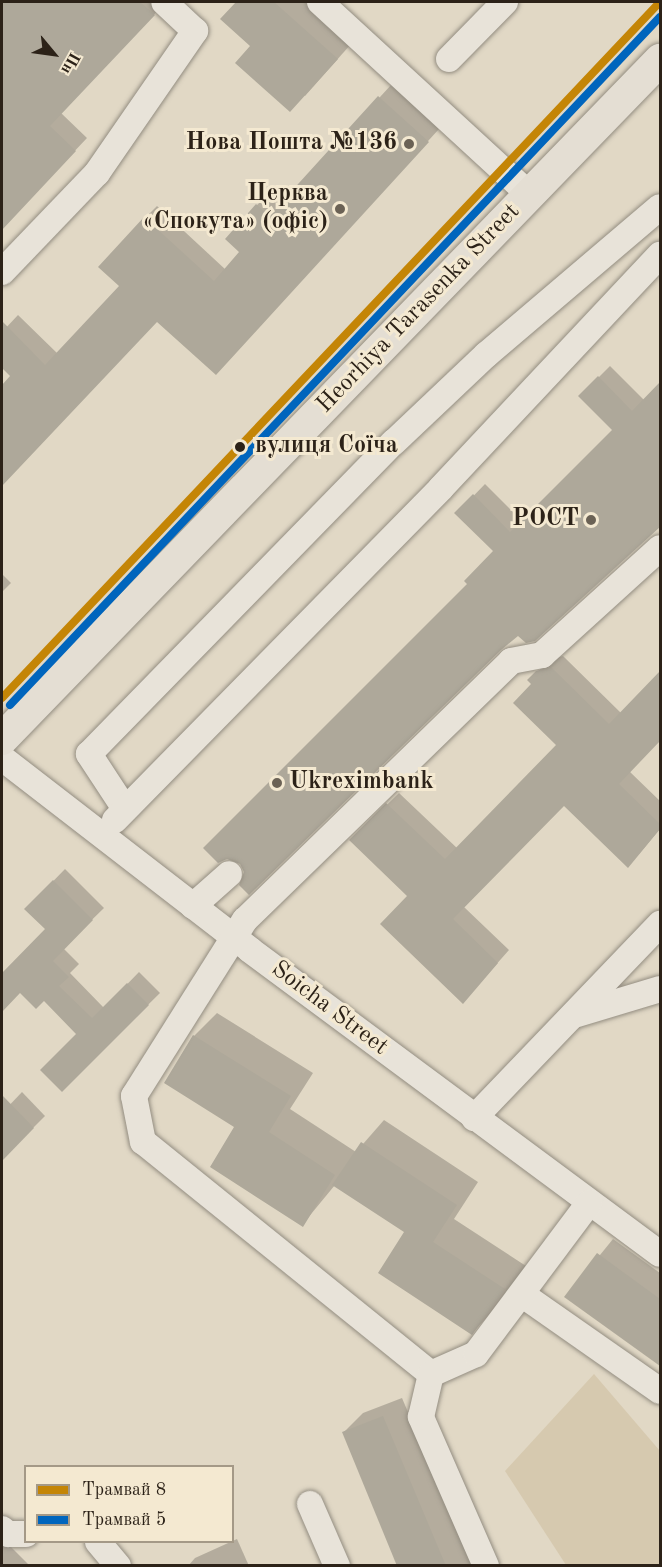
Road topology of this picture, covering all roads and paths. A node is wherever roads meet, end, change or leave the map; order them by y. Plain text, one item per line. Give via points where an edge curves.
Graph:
1 (164, 2) edge
2 (320, 2) edge
3 (505, 2) edge
4 (449, 59) dead end
5 (660, 60) edge
6 (530, 195) junction
7 (660, 207) edge
8 (660, 255) edge
9 (2, 272) edge
10 (660, 548) edge
11 (2, 739) edge
12 (2, 758) edge
13 (125, 809) junction
14 (99, 835) junction
15 (229, 874) dead end
16 (193, 906) junction
17 (660, 924) edge
18 (232, 936) junction
19 (660, 989) edge
20 (571, 1016) junction
21 (474, 1118) junction
22 (589, 1203) junction
23 (660, 1254) edge
24 (523, 1294) junction
25 (431, 1374) junction
26 (660, 1391) edge
27 (310, 1504) dead end
28 (2, 1529) edge
29 (24, 1534) edge
30 (99, 1543) edge
31 (118, 1566) edge
32 (338, 1566) edge
33 (486, 1566) edge

1 - 9 street via 195,31 97,173
2 - 6 street
3 - 4 street
5 - 6 main road, Heorhiya Tarasenka Street
6 - 11 main road, Heorhiya Tarasenka Street
7 - 13 street via 486,355 394,442 89,754
8 - 13 street via 441,488
10 - 18 street via 542,655 511,661
12 - 14 street, Soicha Street
13 - 14 street
14 - 16 street, Soicha Street
15 - 16 street
16 - 18 street, Soicha Street
17 - 20 street
18 - 21 street, Soicha Street
18 - 25 street via 134,1096 143,1142
19 - 20 street
20 - 21 street
21 - 22 street, Soicha Street
22 - 23 street, Soicha Street
22 - 24 street
24 - 25 street via 476,1354
24 - 26 street
25 - 33 street via 421,1417
27 - 32 street
28 - 29 street via 8,1534
30 - 31 street

